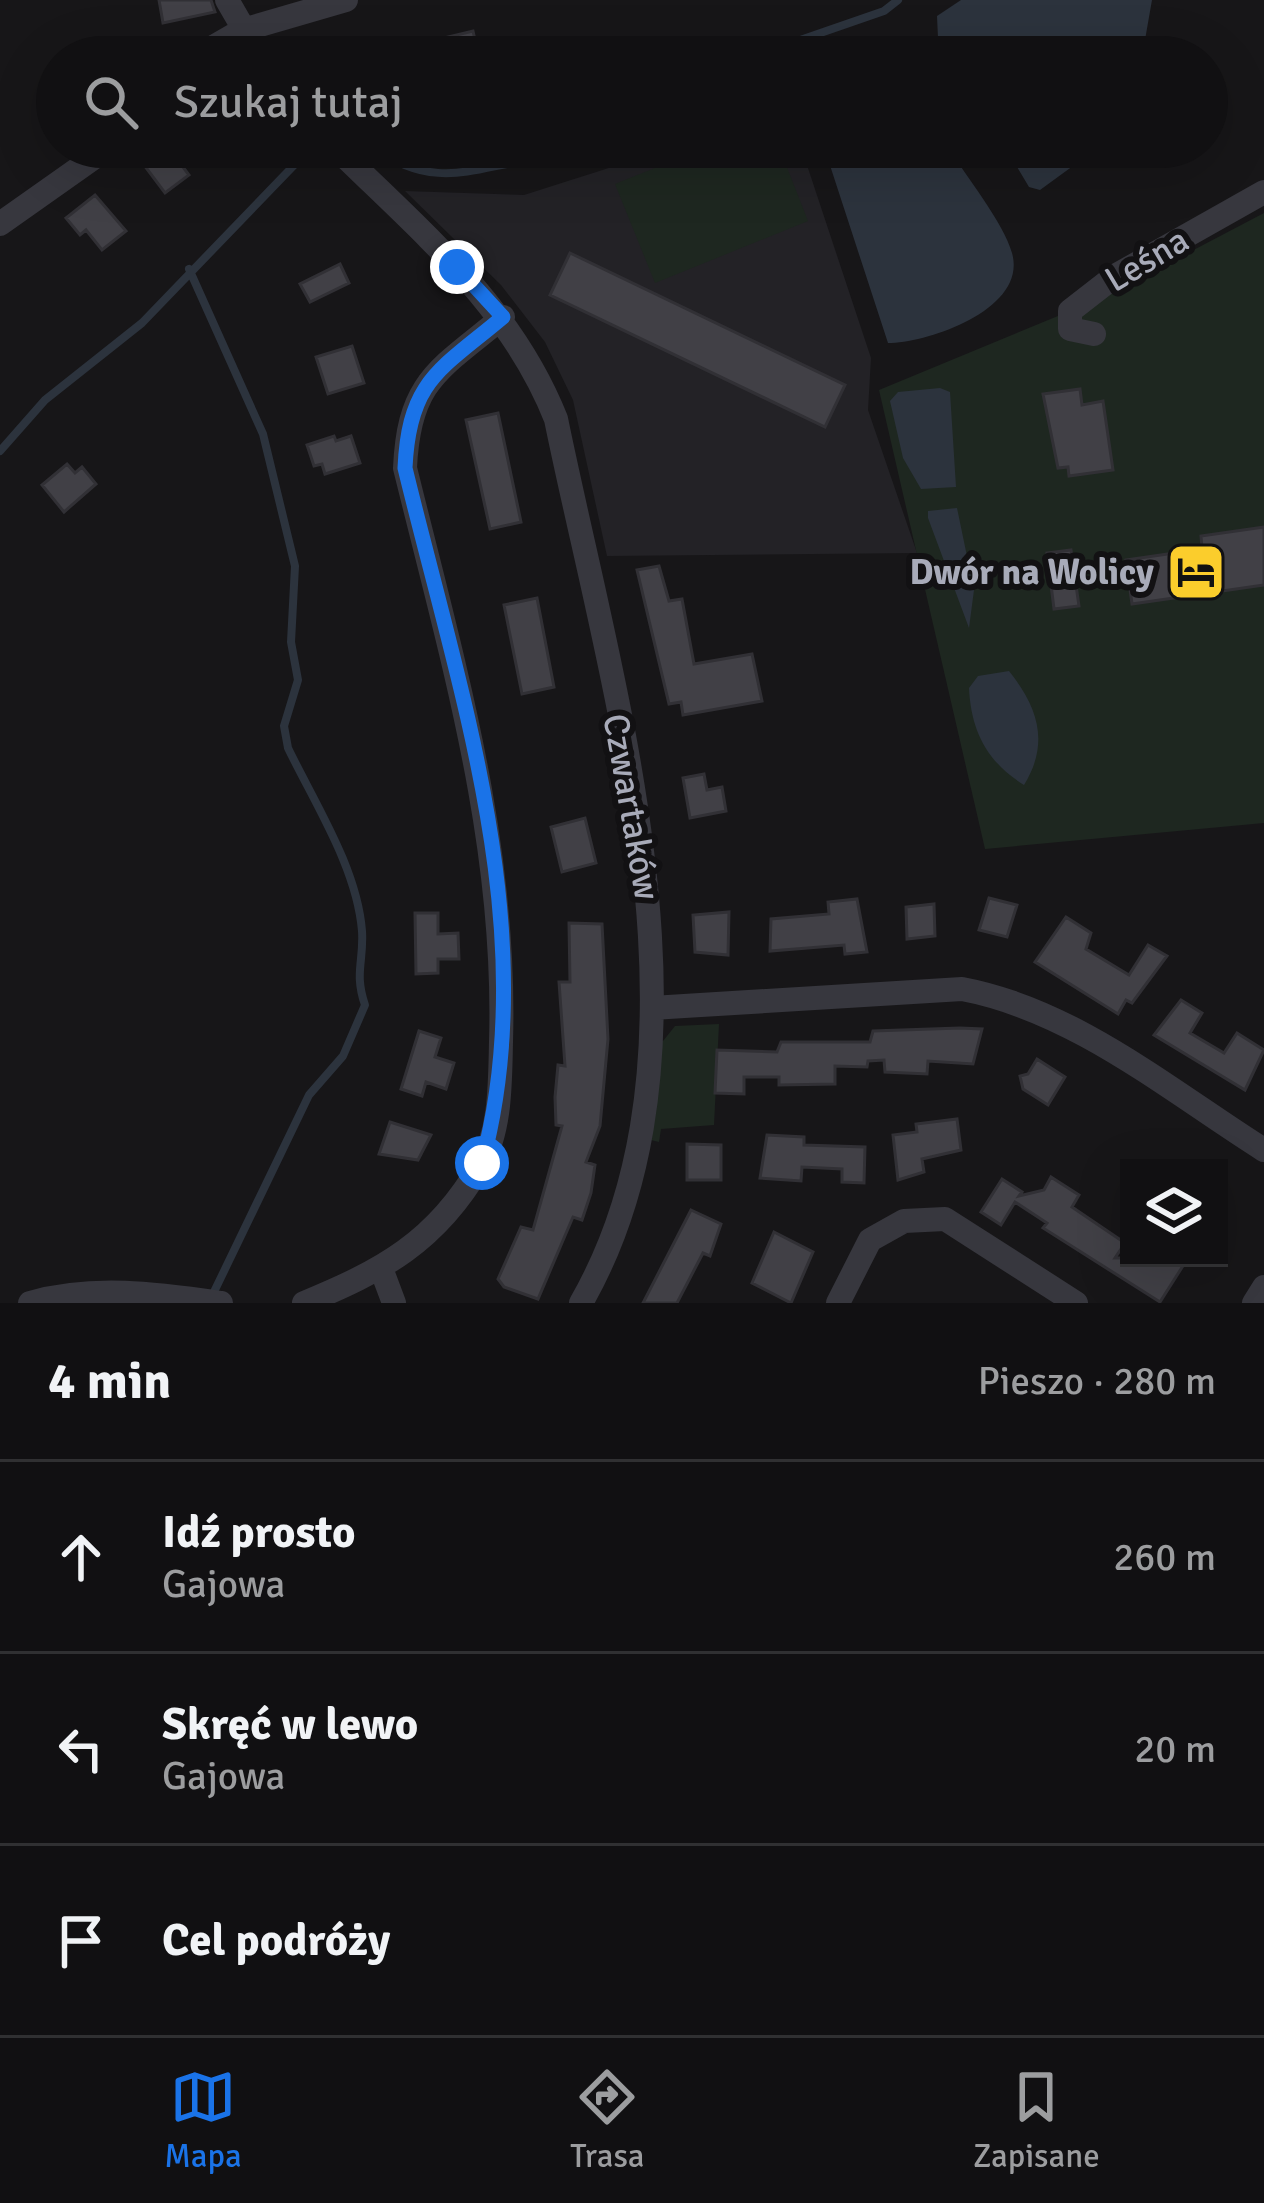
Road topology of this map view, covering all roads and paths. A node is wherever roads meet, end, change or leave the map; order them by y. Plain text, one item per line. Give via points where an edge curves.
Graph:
1 (227, 0) edge
2 (346, 0) edge
3 (243, 30) junction
4 (233, 36) edge
5 (247, 36) edge
6 (79, 168) edge
7 (356, 168) edge
8 (1264, 192) edge
9 (0, 224) edge
10 (503, 317) junction
11 (1094, 334) dead end
12 (652, 1008) junction
13 (1264, 1150) edge
14 (382, 1270) junction
15 (1264, 1287) edge
16 (212, 1302) edge
17 (31, 1303) edge
18 (304, 1303) edge
19 (394, 1303) edge
20 (581, 1303) edge
21 (838, 1303) edge
22 (1076, 1303) edge
23 (1254, 1303) edge

1 - 3 street
2 - 3 street
3 - 4 street
3 - 5 street
6 - 9 street
7 - 10 street, Czwartaków
8 - 11 street, Leśna via 1115,276 1070,311 1070,329
10 - 12 street, Czwartaków via 556,418 640,830
10 - 14 street via 433,376 407,419 405,468 486,798 503,973 500,1098 482,1163 443,1218
12 - 13 street via 962,989 1009,998 1051,1015
12 - 20 street, Czwartaków via 634,1176 611,1250
14 - 18 street
14 - 19 street
15 - 23 street
16 - 17 street via 144,1292
21 - 22 street via 870,1240 904,1221 945,1219

